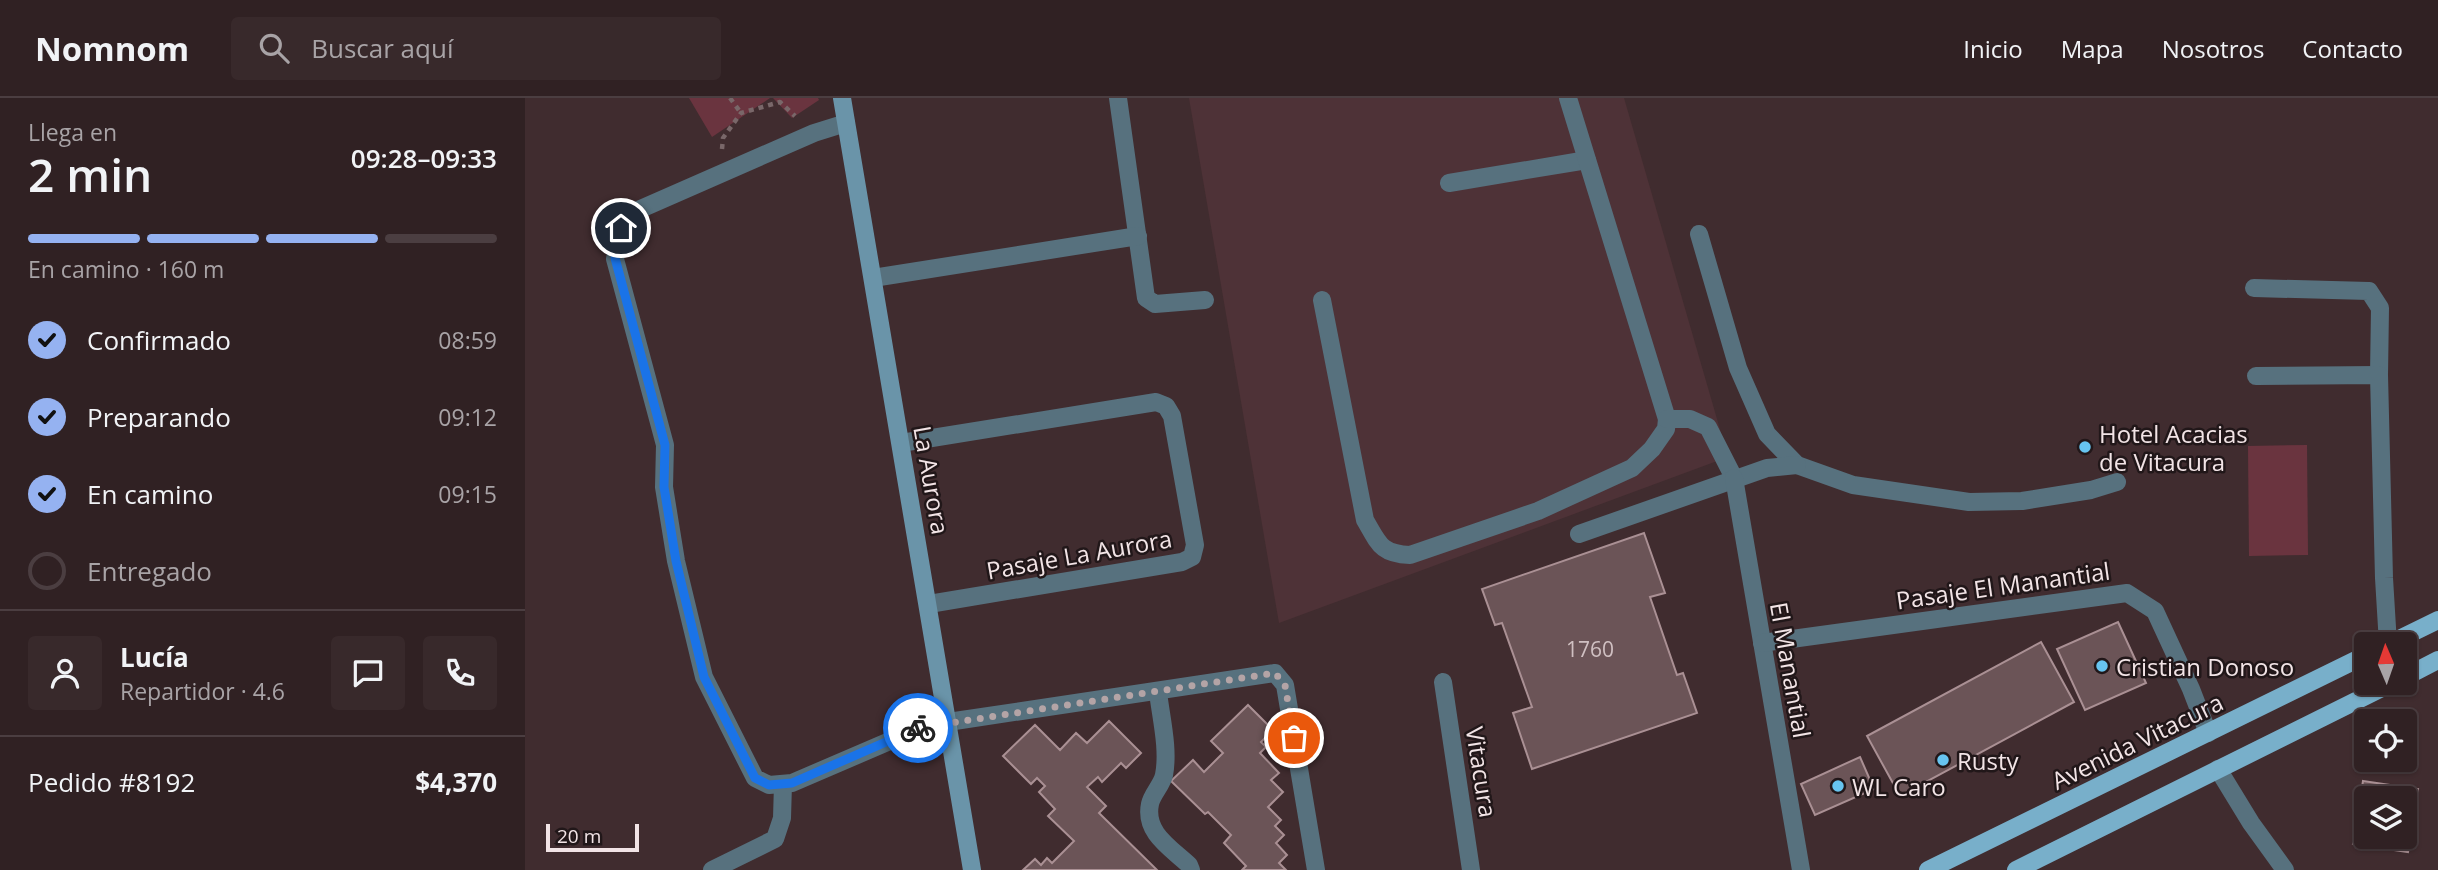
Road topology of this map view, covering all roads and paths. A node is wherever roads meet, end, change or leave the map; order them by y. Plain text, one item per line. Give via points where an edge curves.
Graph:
1 (730, 98) edge
2 (842, 98) edge
3 (1118, 98) edge
4 (1568, 98) edge
5 (801, 122) dead end
6 (846, 123) junction
7 (1587, 160) junction
8 (1450, 183) dead end
9 (1699, 233) dead end
10 (1138, 236) junction
11 (873, 278) junction
12 (2254, 288) dead end
13 (1205, 300) dead end
14 (1322, 300) dead end
15 (2379, 375) junction
16 (2256, 376) dead end
17 (1667, 418) junction
18 (901, 443) junction
19 (1797, 465) junction
20 (1734, 478) junction
21 (2117, 482) dead end
22 (1579, 534) dead end
23 (929, 604) junction
24 (2438, 620) edge
25 (2387, 632) edge
26 (2413, 632) edge
27 (1762, 643) junction
28 (2438, 660) edge
29 (2354, 661) edge
30 (2417, 671) edge
31 (1443, 682) dead end
32 (1158, 692) junction
33 (2363, 695) edge
34 (948, 722) junction
35 (2209, 733) junction
36 (2218, 769) junction
37 (783, 784) junction
38 (712, 870) edge
39 (972, 870) edge
40 (1191, 870) edge
41 (1316, 870) edge
42 (1471, 870) edge
43 (1801, 870) edge
44 (1928, 870) edge
45 (2016, 870) edge
46 (2285, 870) edge

1 - 5 path via 741,113 780,102
2 - 6 street, La Aurora
3 - 10 street
4 - 7 street
6 - 11 street, La Aurora
6 - 37 street via 636,211 621,228 615,258 665,445 664,487 676,561 704,677 755,778 769,785
7 - 8 street
7 - 17 street
9 - 19 street via 1738,368 1767,433
10 - 11 street
10 - 13 street via 1149,302
11 - 18 street, La Aurora
12 - 15 street via 2369,291 2380,308
14 - 17 street via 1365,520 1381,548 1396,555 1410,555 1538,511 1632,468 1652,449 1666,429
15 - 16 street
15 - 25 street
17 - 20 street, El Manantial via 1690,419 1708,427
18 - 23 street, La Aurora
18 - 23 street, Pasaje La Aurora via 1156,402 1166,406 1172,416 1195,545 1192,557 1182,562
19 - 20 street
19 - 21 street via 1853,485 1969,502 2022,501
20 - 22 street
20 - 27 street, El Manantial
23 - 34 street, La Aurora
24 - 26 main road
27 - 35 street, Pasaje El Manantial via 2127,593 2155,611
27 - 43 street, El Manantial
28 - 30 main road
29 - 35 main road, Avenida Vitacura
31 - 42 street, Vitacura
32 - 34 street
32 - 40 street via 1164,778 1150,804 1149,819 1152,830
32 - 41 street via 1275,673 1285,685
33 - 36 main road
34 - 37 street via 920,727
34 - 39 street, La Aurora
35 - 44 main road, Avenida Vitacura
36 - 45 main road
36 - 46 street
37 - 38 street via 782,818 775,839

